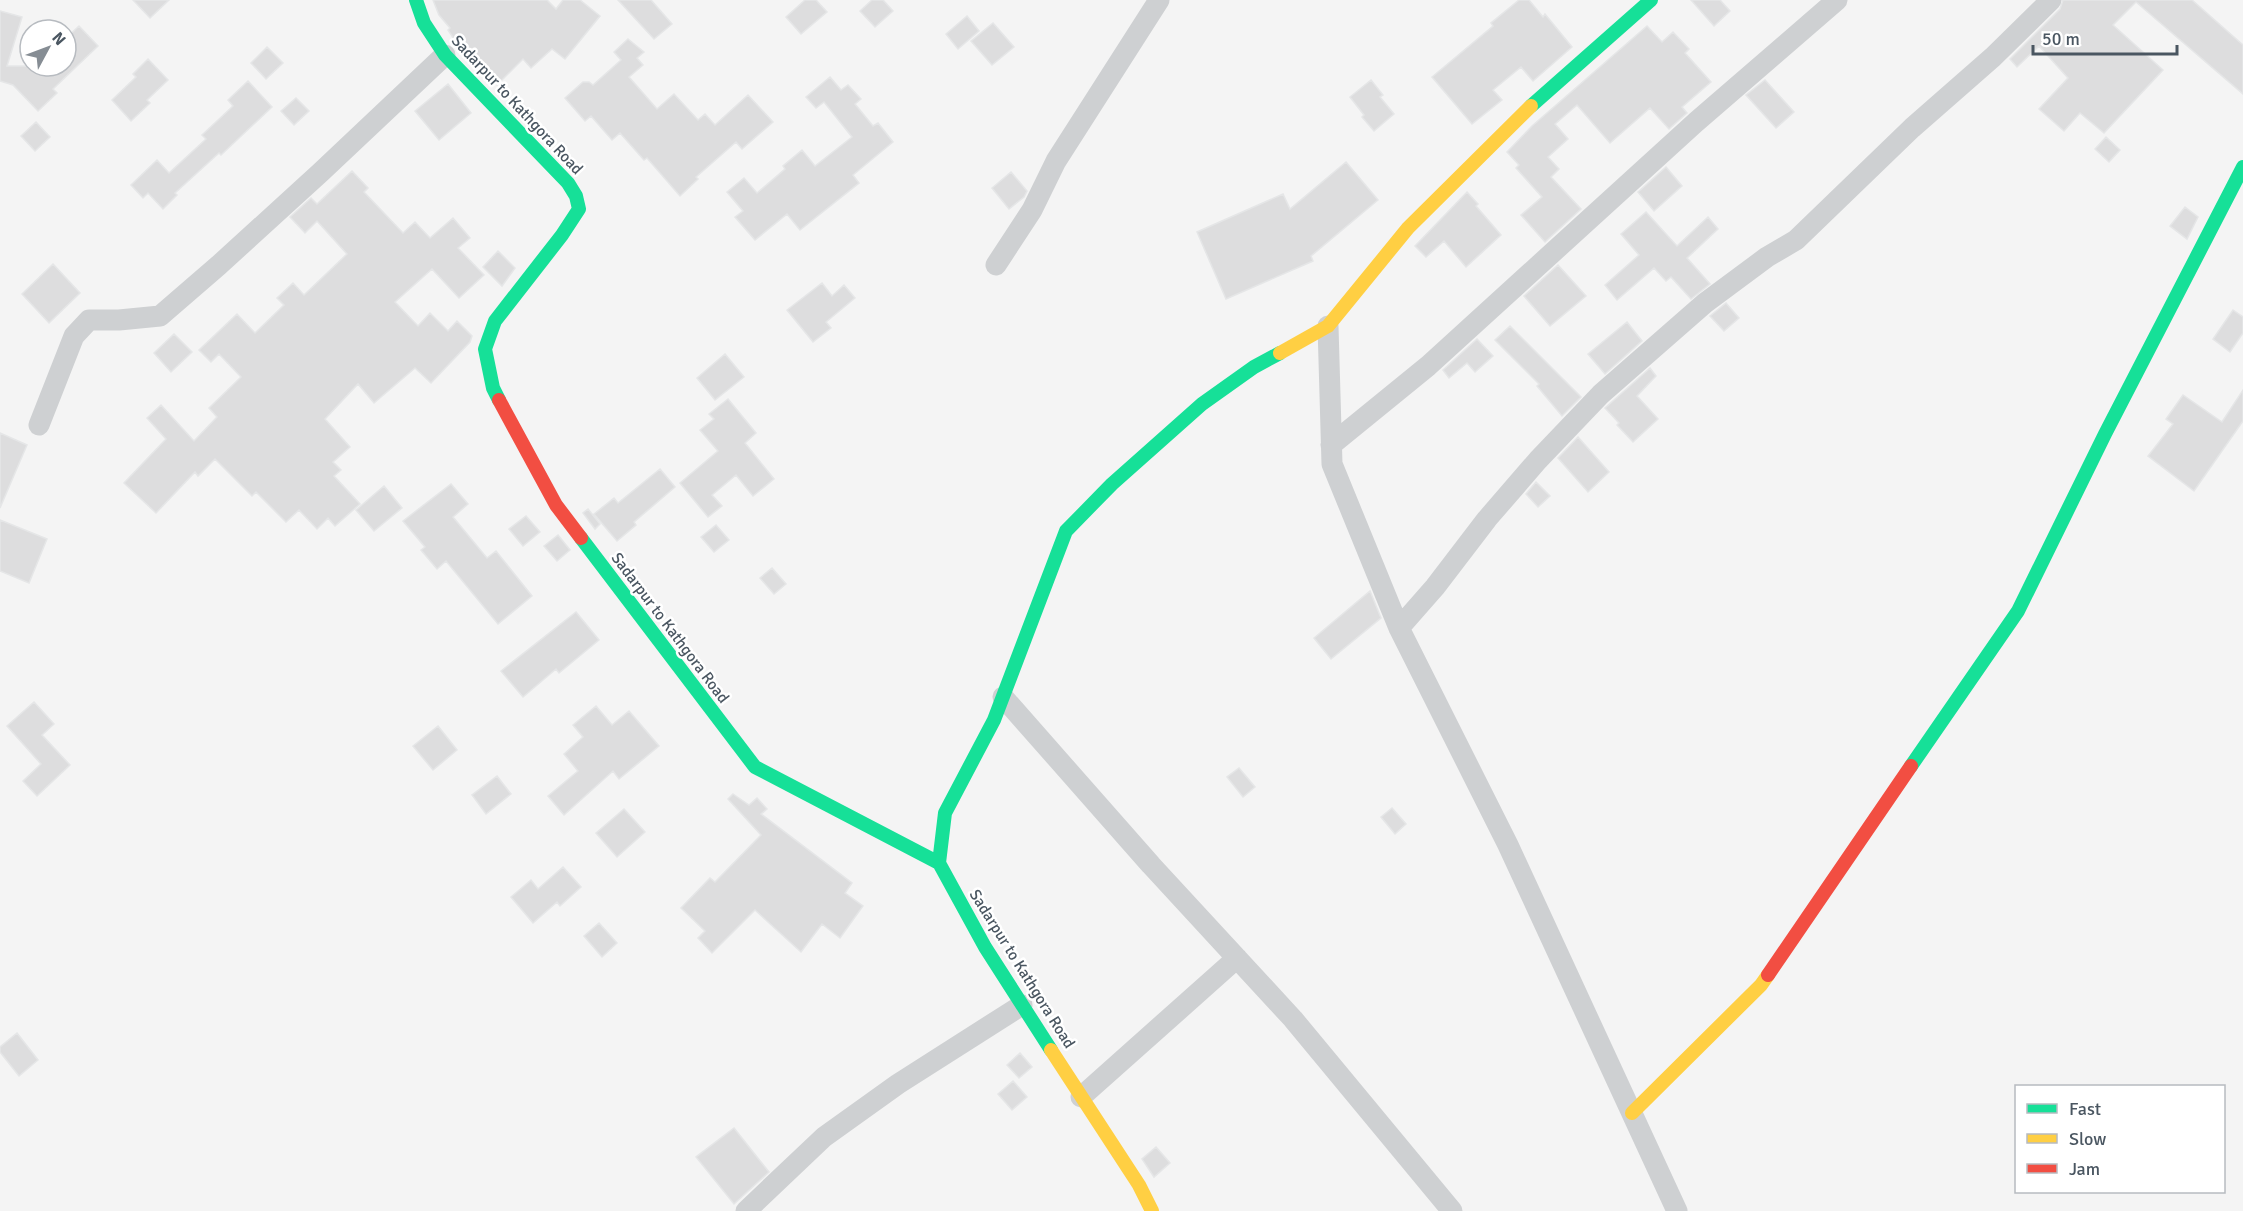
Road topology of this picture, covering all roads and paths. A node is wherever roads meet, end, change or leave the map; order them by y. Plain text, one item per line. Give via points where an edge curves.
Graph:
1 (416, 0) edge
2 (1159, 0) edge
3 (1651, 0) edge
4 (1837, 0) edge
5 (2051, 0) edge
6 (445, 55) junction
7 (2243, 167) edge
8 (996, 265) dead end
9 (1328, 326) junction
10 (39, 425) dead end
11 (1331, 446) junction
12 (1399, 628) junction
13 (1003, 697) junction
14 (939, 863) junction
15 (1237, 958) junction
16 (1022, 1005) junction
17 (1081, 1096) junction
18 (1632, 1113) junction
19 (746, 1211) edge
20 (1152, 1211) edge
21 (1452, 1211) edge
22 (1677, 1211) edge

1 - 6 street, Sadarpur to Kathgora Road via 424,24
2 - 8 street via 1056,161 1032,210
3 - 9 street via 1521,114 1416,220
4 - 11 street via 1696,122 1428,366
5 - 12 street via 1796,240 1705,303 1601,394 1486,519
6 - 10 street via 160,316 89,320 74,336
6 - 14 street, Sadarpur to Kathgora Road via 576,195 579,209 495,321 485,349 493,388 556,504 755,767
7 - 18 street via 2018,612 1761,985
9 - 11 street
9 - 13 street via 1254,367 1202,404 1066,531
11 - 12 street via 1332,464
12 - 18 street via 1508,845
13 - 14 street via 945,813
13 - 15 street
14 - 16 street, Sadarpur to Kathgora Road
15 - 17 street
15 - 21 street via 1293,1019
16 - 17 street, Sadarpur to Kathgora Road
16 - 19 street via 898,1084 824,1137
17 - 20 street, Sadarpur to Kathgora Road
18 - 22 street

